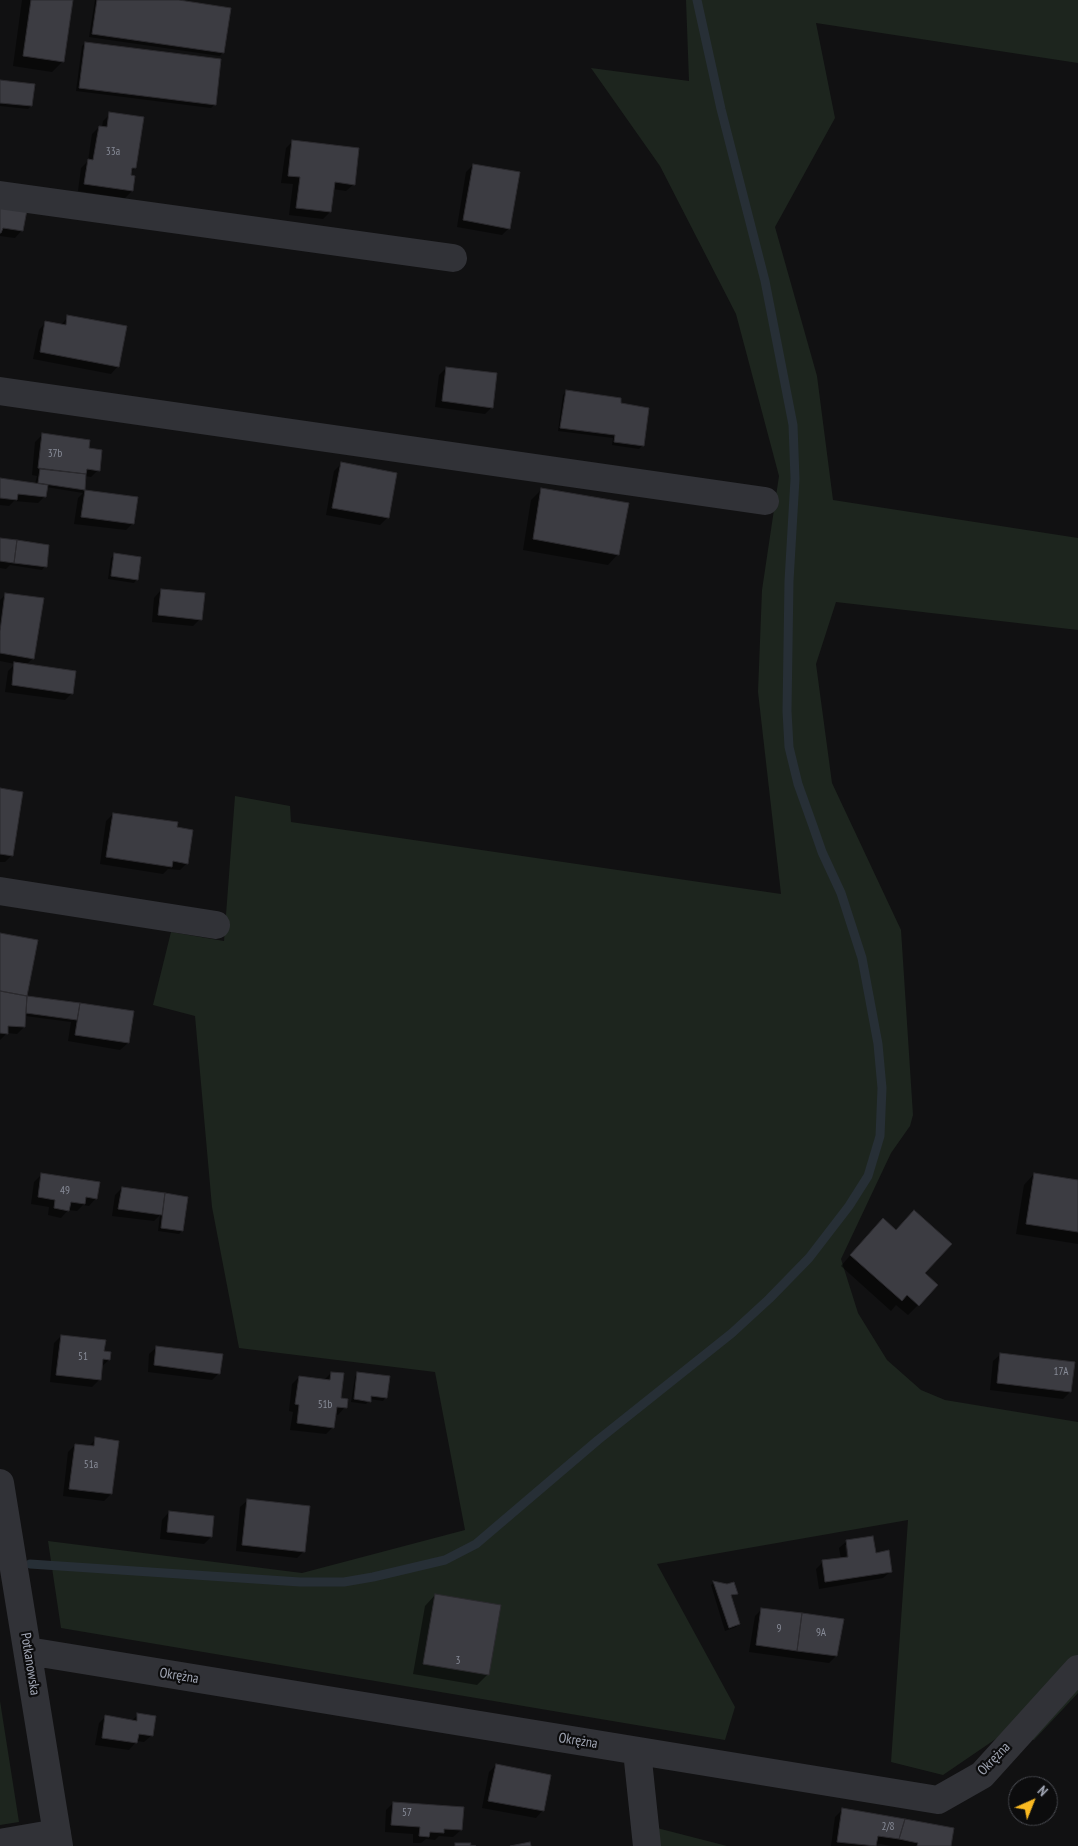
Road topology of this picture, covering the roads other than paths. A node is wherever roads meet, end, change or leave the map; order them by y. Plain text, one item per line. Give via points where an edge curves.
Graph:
1 (0, 195) edge
2 (453, 258) dead end
3 (0, 391) edge
4 (765, 501) dead end
5 (0, 890) edge
6 (216, 925) dead end
7 (0, 1483) edge
8 (28, 1651) junction
9 (1078, 1669) edge
10 (637, 1751) junction
11 (58, 1840) edge
12 (0, 1843) edge
13 (647, 1846) edge

1 - 2 street
3 - 4 street
5 - 6 street
7 - 8 street, Potkanowska
8 - 10 street, Okrężna
8 - 11 street, Potkanowska
9 - 10 street, Okrężna via 982,1775 938,1800
10 - 13 street
11 - 12 street

